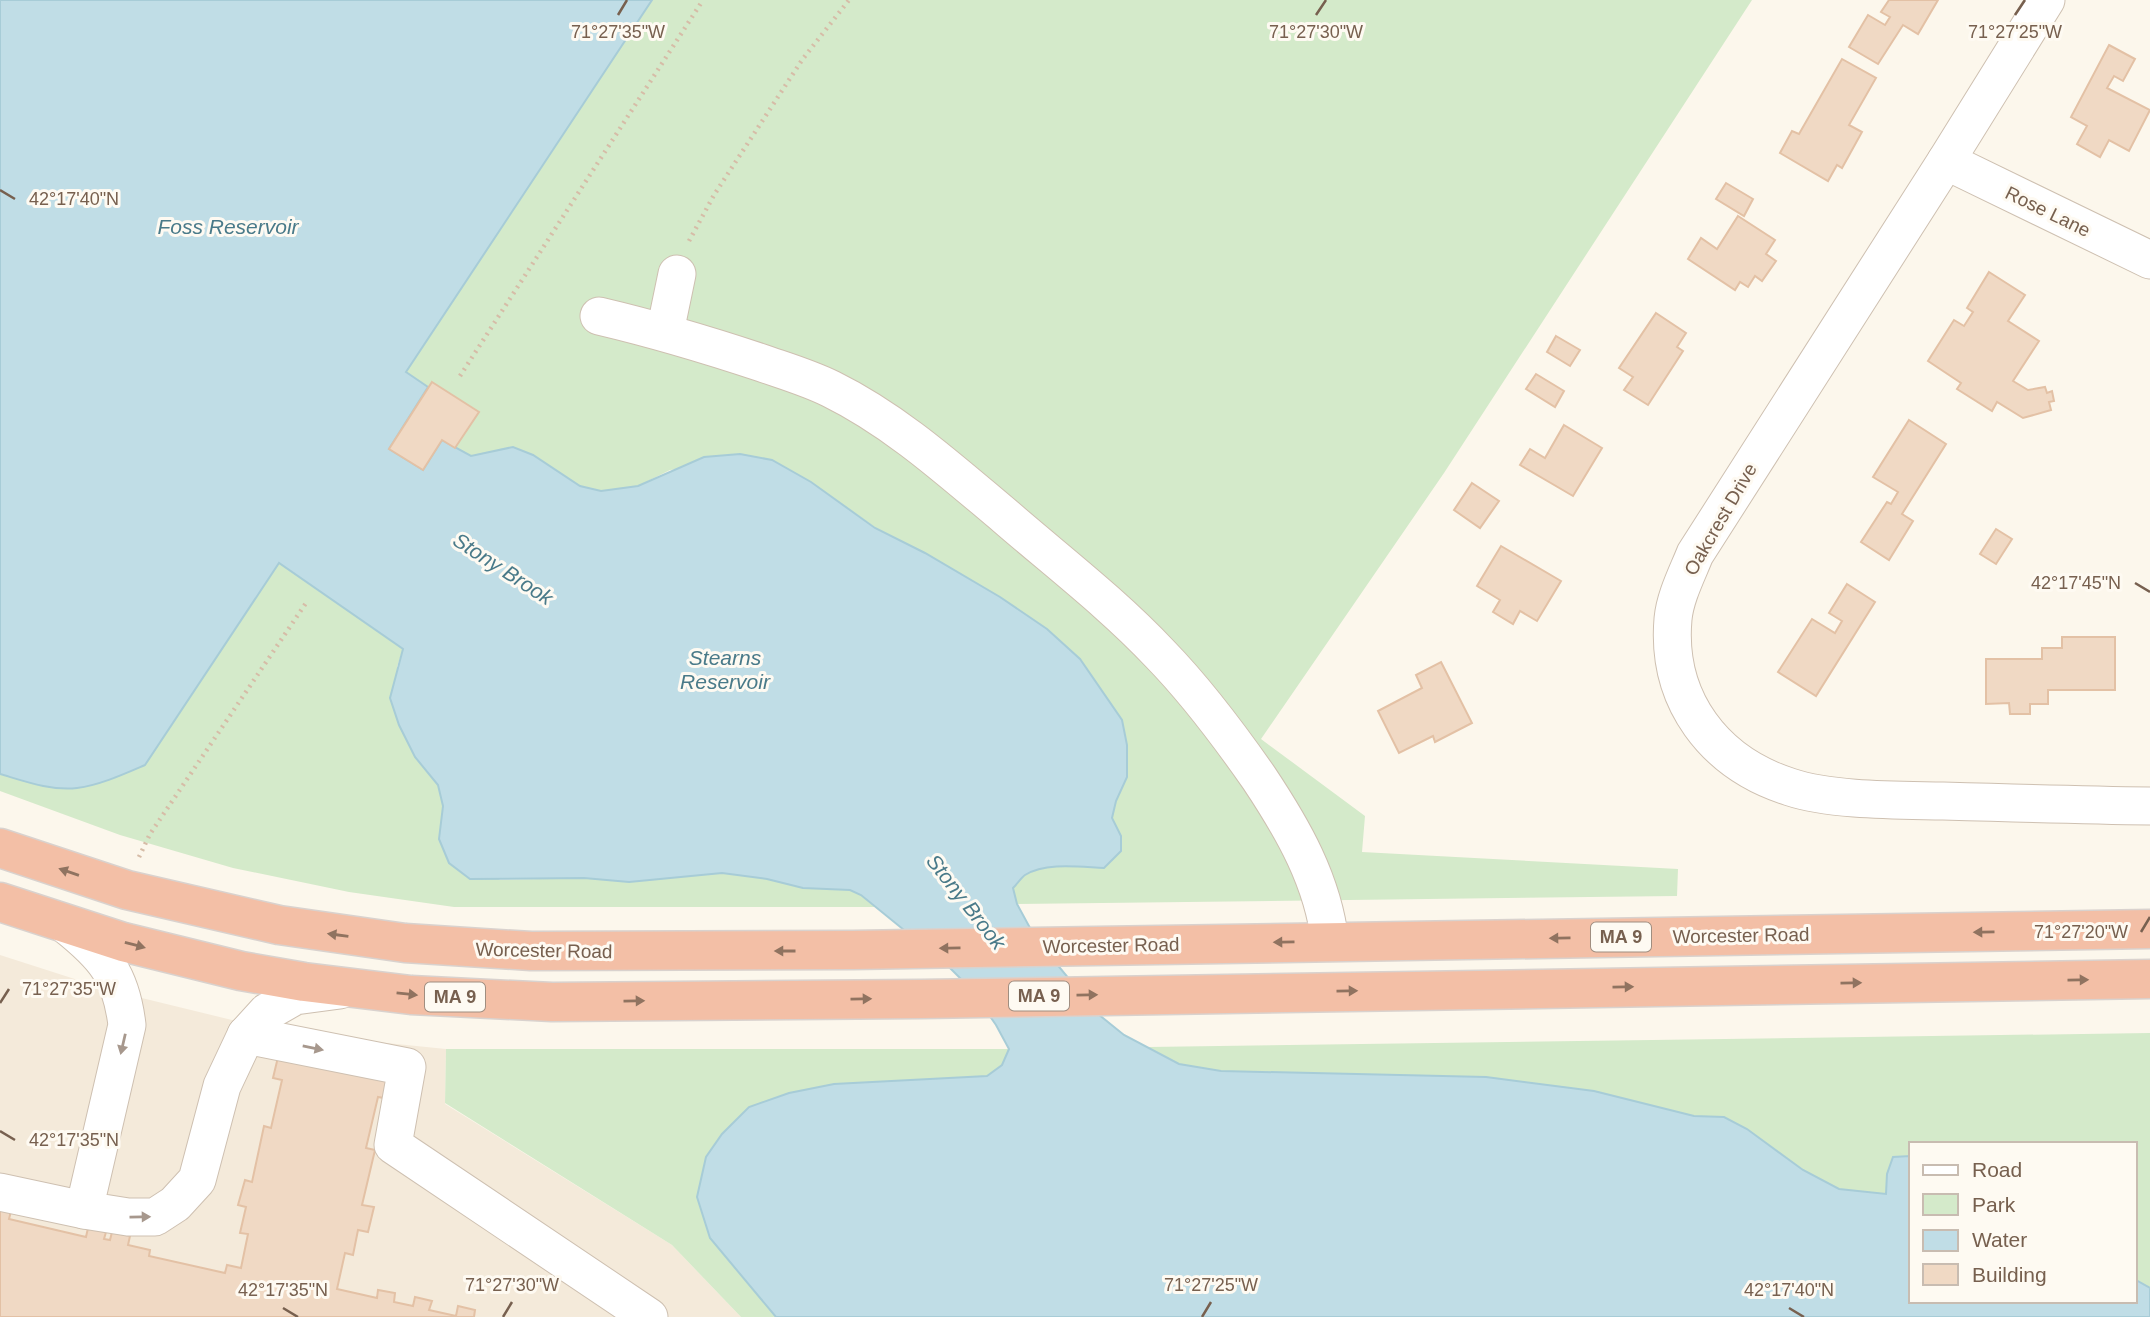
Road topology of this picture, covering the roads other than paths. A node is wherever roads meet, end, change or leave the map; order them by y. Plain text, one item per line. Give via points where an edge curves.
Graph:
1 (2046, 0) edge
2 (1945, 161) junction
3 (2150, 260) edge
4 (677, 274) road end
5 (599, 316) dead end
6 (665, 332) junction
7 (2150, 806) edge
8 (0, 848) edge
9 (0, 902) edge
10 (66, 925) junction
11 (2150, 929) edge
12 (1330, 942) junction
13 (2150, 979) edge
14 (353, 988) junction
15 (246, 1035) junction
16 (0, 1192) edge
17 (83, 1210) junction
18 (649, 1317) edge

1 - 2 street, Oakcrest Drive
2 - 3 street, Rose Lane
2 - 7 street, Oakcrest Drive via 1695,554 1673,617 1680,683 1693,716 1737,763 1793,788 1885,800
4 - 6 street
5 - 6 street
6 - 12 street via 796,375 858,403 922,449 1117,612 1197,696 1269,793 1307,859 1326,913
12 -> 8 highway, Worcester Road / MA 9 via 853,950 468,948 279,925 127,890
9 - 10 highway, MA 9
10 -> 14 highway, MA 9 via 241,971
10 -> 17 street via 93,946 111,970 123,996 127,1025
11 -> 12 highway, Worcester Road / MA 9
14 -> 13 highway, MA 9 via 552,1002
14 - 15 street via 295,996 267,1012
17 -> 15 street via 155,1217 187,1193 197,1180 222,1086
15 -> 18 street via 407,1066 393,1145
16 - 17 street

